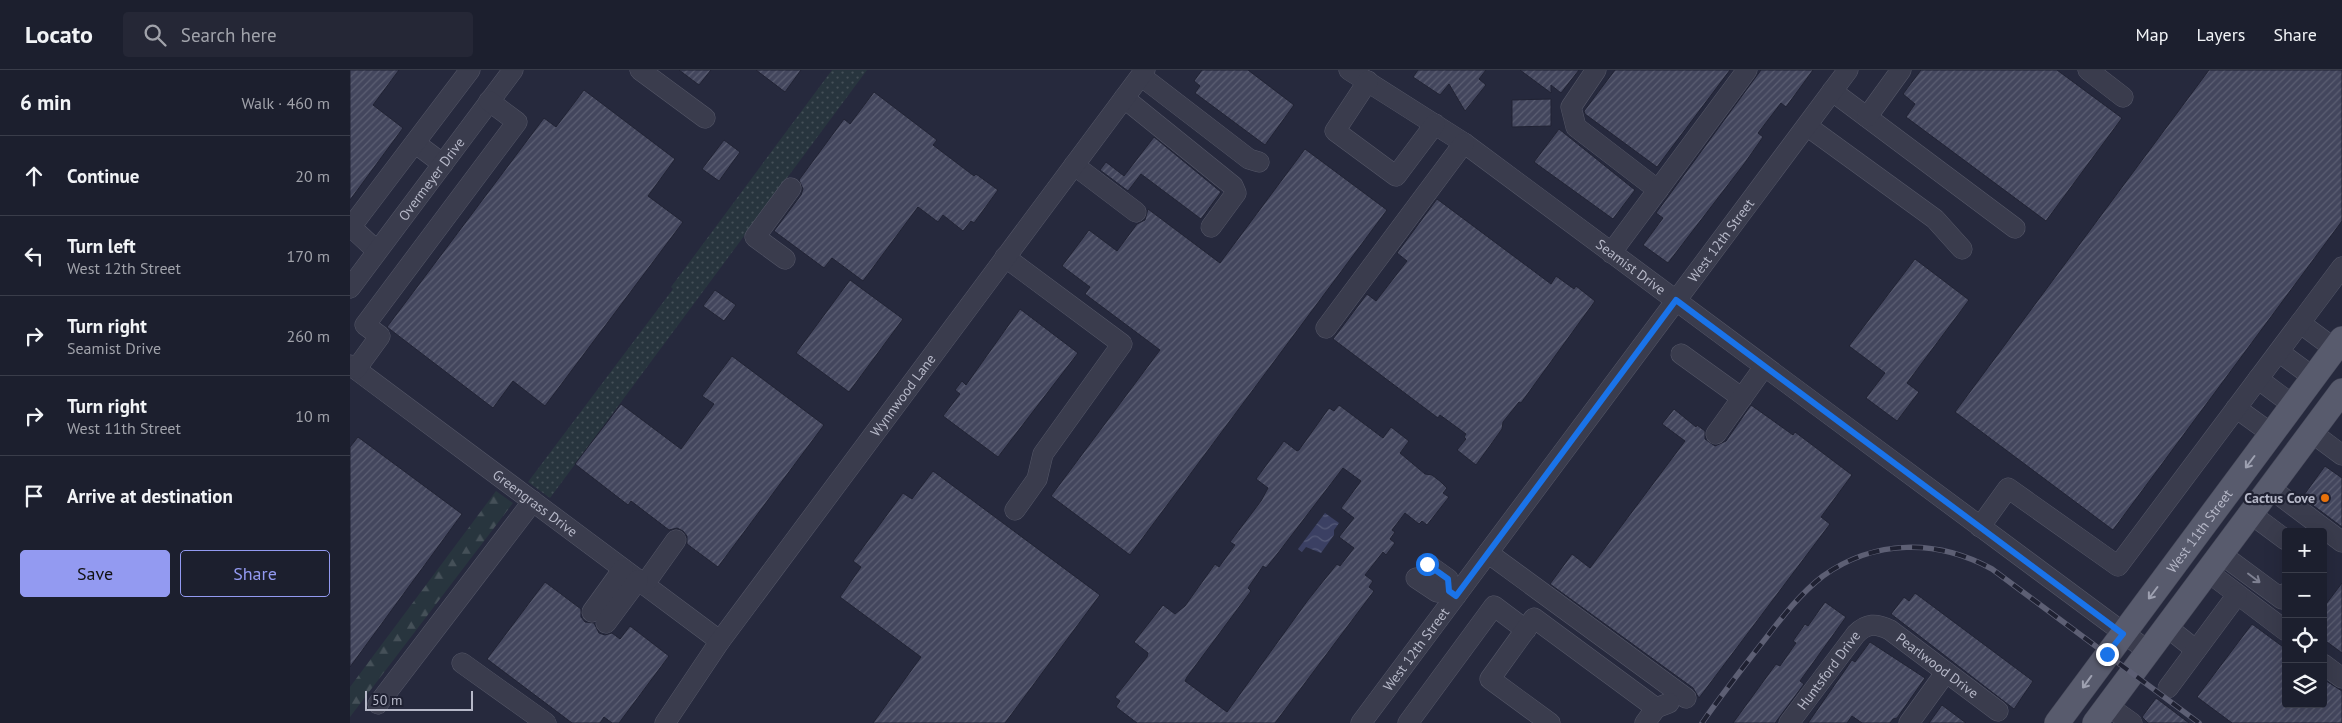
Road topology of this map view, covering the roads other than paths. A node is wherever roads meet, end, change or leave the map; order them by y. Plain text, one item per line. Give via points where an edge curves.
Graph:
1 (470, 70) edge
2 (513, 70) edge
3 (640, 70) edge
4 (1596, 70) edge
5 (1747, 70) edge
6 (1848, 70) edge
7 (1901, 70) edge
8 (2088, 70) edge
9 (1143, 73) edge
10 (1363, 75) edge
11 (1832, 92) junction
12 (2123, 97) dead end
13 (1124, 98) junction
14 (490, 101) junction
15 (1867, 117) junction
16 (705, 118) dead end
17 (1435, 124) junction
18 (1807, 126) junction
19 (415, 143) junction
20 (1464, 143) junction
21 (1259, 162) dead end
22 (443, 164) junction
23 (1074, 165) junction
24 (791, 188) dead end
25 (1658, 190) junction
26 (1136, 212) dead end
27 (1211, 227) dead end
28 (2015, 228) dead end
29 (1962, 249) dead end
30 (378, 251) junction
31 (1611, 252) junction
32 (1006, 257) junction
33 (785, 259) dead end
34 (2342, 267) edge
35 (350, 288) edge
36 (1676, 300) junction
37 (2300, 323) junction
38 (1326, 328) dead end
39 (2338, 344) edge
40 (2279, 352) junction
41 (1681, 354) dead end
42 (353, 367) edge
43 (1764, 367) junction
44 (2258, 379) junction
45 (2302, 392) junction
46 (1742, 398) junction
47 (2236, 408) junction
48 (2330, 412) edge
49 (1716, 434) dead end
50 (2272, 434) junction
51 (2342, 455) edge
52 (2270, 488) junction
53 (533, 501) junction
54 (1015, 510) dead end
55 (2251, 514) junction
56 (1980, 527) junction
57 (2282, 537) edge
58 (676, 540) dead end
59 (2342, 542) edge
60 (1488, 553) junction
61 (2214, 563) junction
62 (1421, 571) dead end
63 (635, 578) junction
64 (1452, 594) junction
65 (2237, 595) junction
66 (2282, 598) edge
67 (1570, 614) junction
68 (599, 617) dead end
69 (1874, 624) joint
70 (2167, 627) junction
71 (2282, 628) edge
72 (1526, 630) junction
73 (1556, 634) junction
74 (2123, 634) junction
75 (720, 641) junction
76 (2196, 650) junction
77 (2148, 651) junction
78 (462, 663) dead end
79 (2327, 667) edge
80 (1946, 672) junction
81 (2342, 678) edge
82 (2168, 688) dead end
83 (378, 704) dead end
84 (1998, 711) dead end
85 (2102, 714) edge
86 (1651, 715) edge
87 (546, 723) edge
88 (664, 723) edge
89 (1361, 723) edge
90 (1408, 723) edge
91 (1550, 723) edge
92 (1790, 723) edge
93 (1909, 723) edge
94 (2057, 723) edge
95 (2132, 723) edge

1 - 19 street
2 - 14 street, Overmeyer Drive
3 - 16 street
4 - 25 street via 1571,107 1576,127
5 - 25 street
6 - 11 street, West 12th Street
7 - 15 street
8 - 12 street
9 - 13 street, Wynnwood Lane
9 - 21 street via 1249,159
10 - 17 street, Seamist Drive
10 - 17 street via 1335,131 1396,176
11 - 15 street
11 - 18 street, West 12th Street
13 - 23 street, Wynnwood Lane
13 - 27 street via 1233,186 1236,192
14 - 22 street, Overmeyer Drive
14 - 42 street via 517,122 365,325 380,336
15 - 28 street
17 - 20 street, Seamist Drive
18 - 29 street via 1935,219
18 - 36 street, West 12th Street
19 - 22 street
19 - 30 street via 351,227
20 - 31 street, Seamist Drive
20 - 38 street
22 - 30 street, Overmeyer Drive
23 - 26 street
23 - 32 street, Wynnwood Lane
24 - 33 street via 754,237
25 - 31 street
30 - 35 street, Overmeyer Drive
31 - 36 street, Seamist Drive
32 - 54 street via 1122,344 1043,454 1037,479
32 - 75 street, Wynnwood Lane
34 - 37 street
36 - 43 street, Seamist Drive
36 - 60 street, West 12th Street
37 - 39 street
37 - 40 street
39 - 45 main road, West 11th Street
40 - 44 street
40 - 45 street
41 - 46 street
42 - 53 street, Greengrass Drive
43 - 46 street
43 - 56 street, Seamist Drive
44 - 45 street
44 - 47 street
45 - 48 main road
45 - 50 main road, West 11th Street
46 - 49 street
47 - 50 street
47 - 56 street via 2118,566 2008,488
48 - 51 street
48 - 52 main road
50 -> 74 main road, West 11th Street
52 - 55 main road
52 - 59 street
53 - 63 street, Greengrass Drive
53 - 83 street
55 - 57 street
55 - 61 main road
56 - 74 street, Seamist Drive
58 - 63 street
60 - 64 street, West 12th Street
60 - 67 street
61 - 65 street
61 -> 66 street
61 - 70 main road
62 - 64 street via 1448,579
63 - 68 street
63 - 75 street, Greengrass Drive
64 - 89 street, West 12th Street
65 - 71 street
65 - 76 street
67 - 73 street
67 - 86 street via 1686,698
69 - 80 street, Pearlwood Drive via 1890,630
69 - 92 street, Huntsford Drive via 1867,625 1856,634
70 - 76 street
70 - 77 main road
72 - 73 street via 1534,618
72 - 90 street via 1494,606
72 - 91 street via 1490,679
73 - 86 street
74 - 77 street, Seamist Drive
74 -> 94 main road, West 11th Street
75 - 88 street, Wynnwood Lane
76 - 82 street
77 - 85 main road
78 - 87 street
79 - 81 street
80 - 84 street, Pearlwood Drive
80 - 93 street
85 - 95 street

